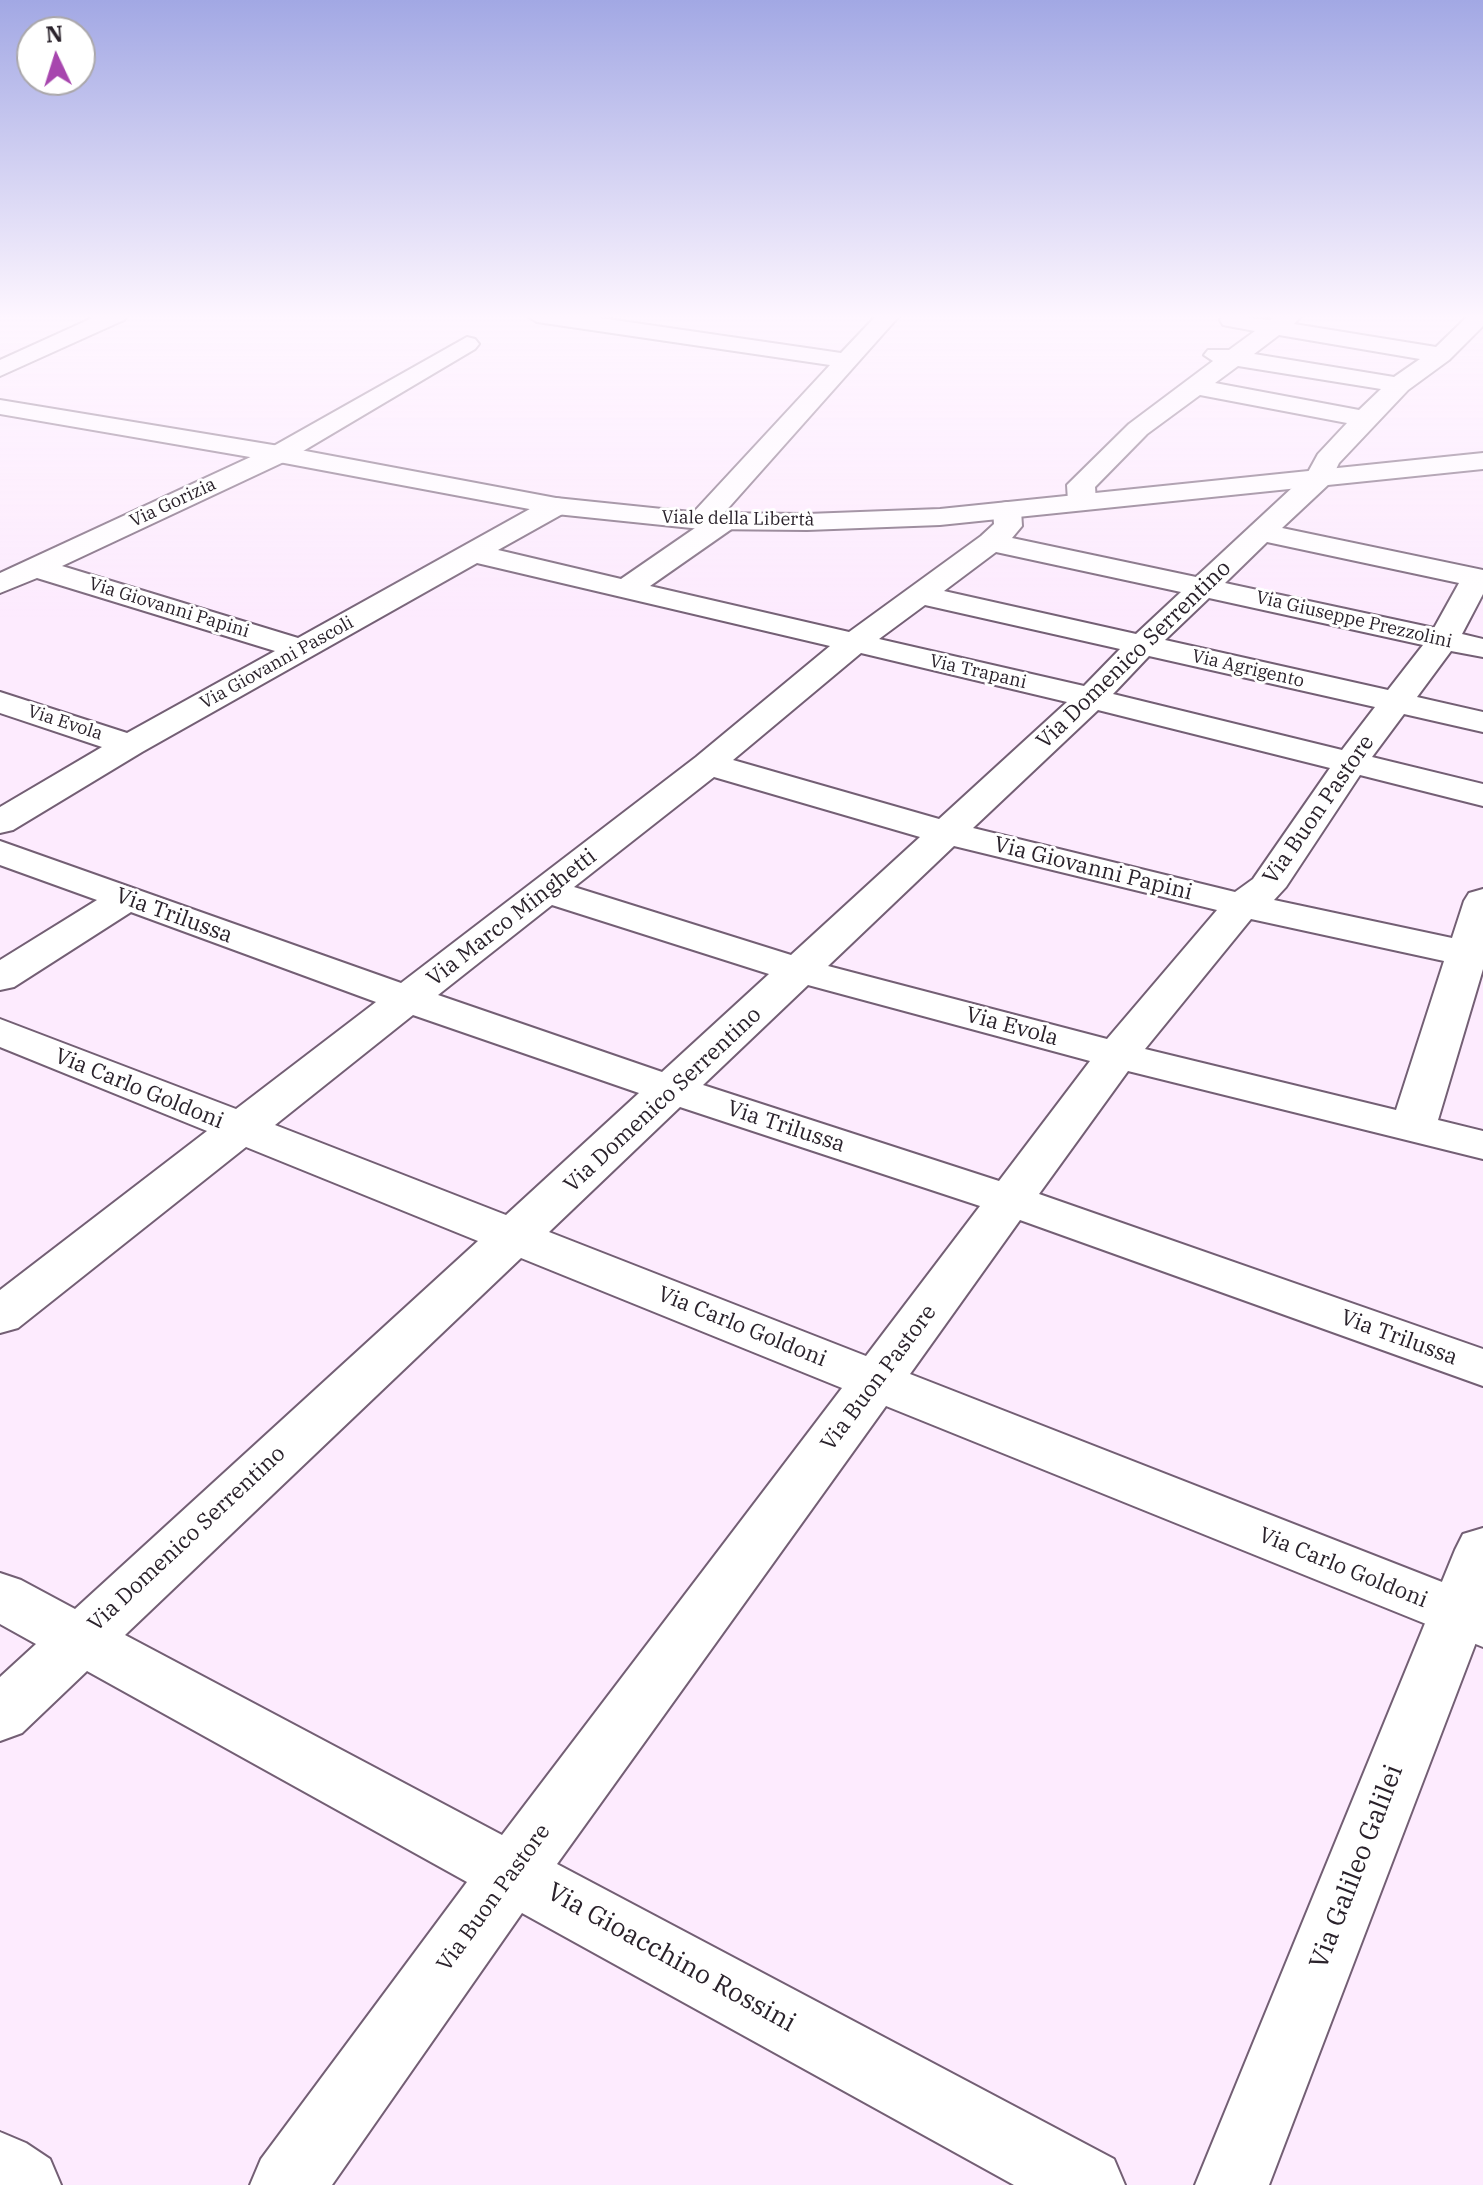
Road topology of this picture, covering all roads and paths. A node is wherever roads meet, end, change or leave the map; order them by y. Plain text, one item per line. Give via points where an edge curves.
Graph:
1 (59, 417) edge
2 (342, 417) edge
3 (800, 417) edge
4 (1153, 417) edge
5 (1354, 417) edge
6 (1365, 419) joint
7 (279, 454) junction
8 (1483, 461) edge
9 (1319, 478) junction
10 (1082, 501) junction
11 (556, 506) junction
12 (712, 521) junction
13 (999, 526) junction
14 (1259, 532) junction
15 (473, 553) junction
16 (36, 568) junction
17 (1480, 578) edge
18 (0, 584) edge
19 (1205, 587) junction
20 (624, 590) junction
21 (919, 594) junction
22 (855, 642) junction
23 (1463, 644) edge
24 (1142, 645) junction
25 (303, 649) junction
26 (1091, 698) junction
27 (0, 702) edge
28 (1396, 702) junction
29 (1483, 722) edge
30 (130, 745) junction
31 (1351, 762) junction
32 (708, 764) junction
33 (1483, 795) edge
34 (0, 822) edge
35 (946, 833) junction
36 (0, 852) edge
37 (546, 891) junction
38 (125, 899) junction
39 (1483, 901) edge
40 (1242, 905) junction
41 (1475, 955) edge
42 (801, 971) junction
43 (0, 978) edge
44 (408, 999) junction
45 (0, 1032) edge
46 (1117, 1055) junction
47 (673, 1090) junction
48 (1413, 1127) junction
49 (241, 1130) junction
50 (1483, 1145) edge
51 (1012, 1201) junction
52 (517, 1236) junction
53 (0, 1316) edge
54 (1483, 1368) edge
55 (876, 1382) junction
56 (1483, 1550) edge
57 (0, 1596) edge
58 (1470, 1618) edge
59 (79, 1639) junction
60 (0, 1715) edge
61 (513, 1872) junction
62 (0, 2169) edge
63 (24, 2185) edge
64 (287, 2185) edge
65 (1088, 2185) edge
66 (1232, 2185) edge

1 - 7 street, Viale della Libertà
2 - 7 street, Via Gorizia
3 - 12 street
4 - 10 street via 1081,485
5 - 6 street
6 - 9 street, Via Domenico Serrentino via 1327,460
7 - 11 street, Viale della Libertà
7 - 16 street, Via Gorizia
8 - 9 street, Viale della Libertà
9 - 10 street, Viale della Libertà
9 - 14 street, Via Domenico Serrentino
10 - 13 street, Viale della Libertà
11 - 12 street, Viale della Libertà
11 - 15 street, Via Giovanni Pascoli
12 - 13 street, Viale della Libertà via 886,520
12 - 20 street
13 - 19 street, Via Giuseppe Prezzolini
13 - 21 street, Via Marco Minghetti
14 - 17 street
14 - 19 street, Via Domenico Serrentino
15 - 20 street, Via Trapani
15 - 25 street, Via Giovanni Pascoli
16 - 18 street, Via Gorizia
16 - 25 street, Via Giovanni Papini
17 - 23 street, Via Buon Pastore
19 - 23 street, Via Giuseppe Prezzolini
19 - 24 street, Via Domenico Serrentino
20 - 22 street, Via Trapani
21 - 22 street, Via Marco Minghetti
21 - 24 street, Via Agrigento
22 - 26 street, Via Trapani
22 - 32 street, Via Marco Minghetti
23 - 28 street, Via Buon Pastore
24 - 26 street, Via Domenico Serrentino
24 - 28 street, Via Agrigento
25 - 30 street, Via Giovanni Pascoli
26 - 31 street, Via Trapani
26 - 35 street, Via Domenico Serrentino
27 - 30 street, Via Evola
28 - 29 street, Via Agrigento
28 - 31 street, Via Buon Pastore
30 - 34 street, Via Giovanni Pascoli
31 - 33 street, Via Trapani
31 - 40 street, Via Buon Pastore via 1267,887
32 - 35 street, Via Giovanni Papini
32 - 37 street, Via Marco Minghetti
35 - 40 street, Via Giovanni Papini
35 - 42 street, Via Domenico Serrentino
36 - 38 street, Via Trilussa
37 - 42 street, Via Evola
37 - 44 street, Via Marco Minghetti
38 - 43 street
38 - 44 street, Via Trilussa
39 - 41 street
40 - 41 street, Via Giovanni Papini
40 - 46 street, Via Buon Pastore
41 - 48 street
42 - 46 street, Via Evola
42 - 47 street, Via Domenico Serrentino
44 - 47 street, Via Trilussa
44 - 49 street, Via Marco Minghetti
45 - 49 street, Via Carlo Goldoni
46 - 48 street, Via Evola
46 - 51 street, Via Buon Pastore
47 - 51 street, Via Trilussa
47 - 52 street, Via Domenico Serrentino
48 - 50 street, Via Evola
49 - 52 street, Via Carlo Goldoni
49 - 53 street, Via Marco Minghetti
51 - 54 street, Via Trilussa
51 - 55 street, Via Buon Pastore
52 - 55 street, Via Carlo Goldoni
52 - 59 street, Via Domenico Serrentino
55 - 58 street, Via Carlo Goldoni
55 - 61 street, Via Buon Pastore
56 - 58 street, Via Galileo Galilei
57 - 59 street, Via Gioacchino Rossini
58 - 66 street, Via Galileo Galilei
59 - 60 street, Via Domenico Serrentino
59 - 61 street, Via Gioacchino Rossini
61 - 64 street, Via Buon Pastore
61 - 65 street, Via Gioacchino Rossini
62 - 63 street

